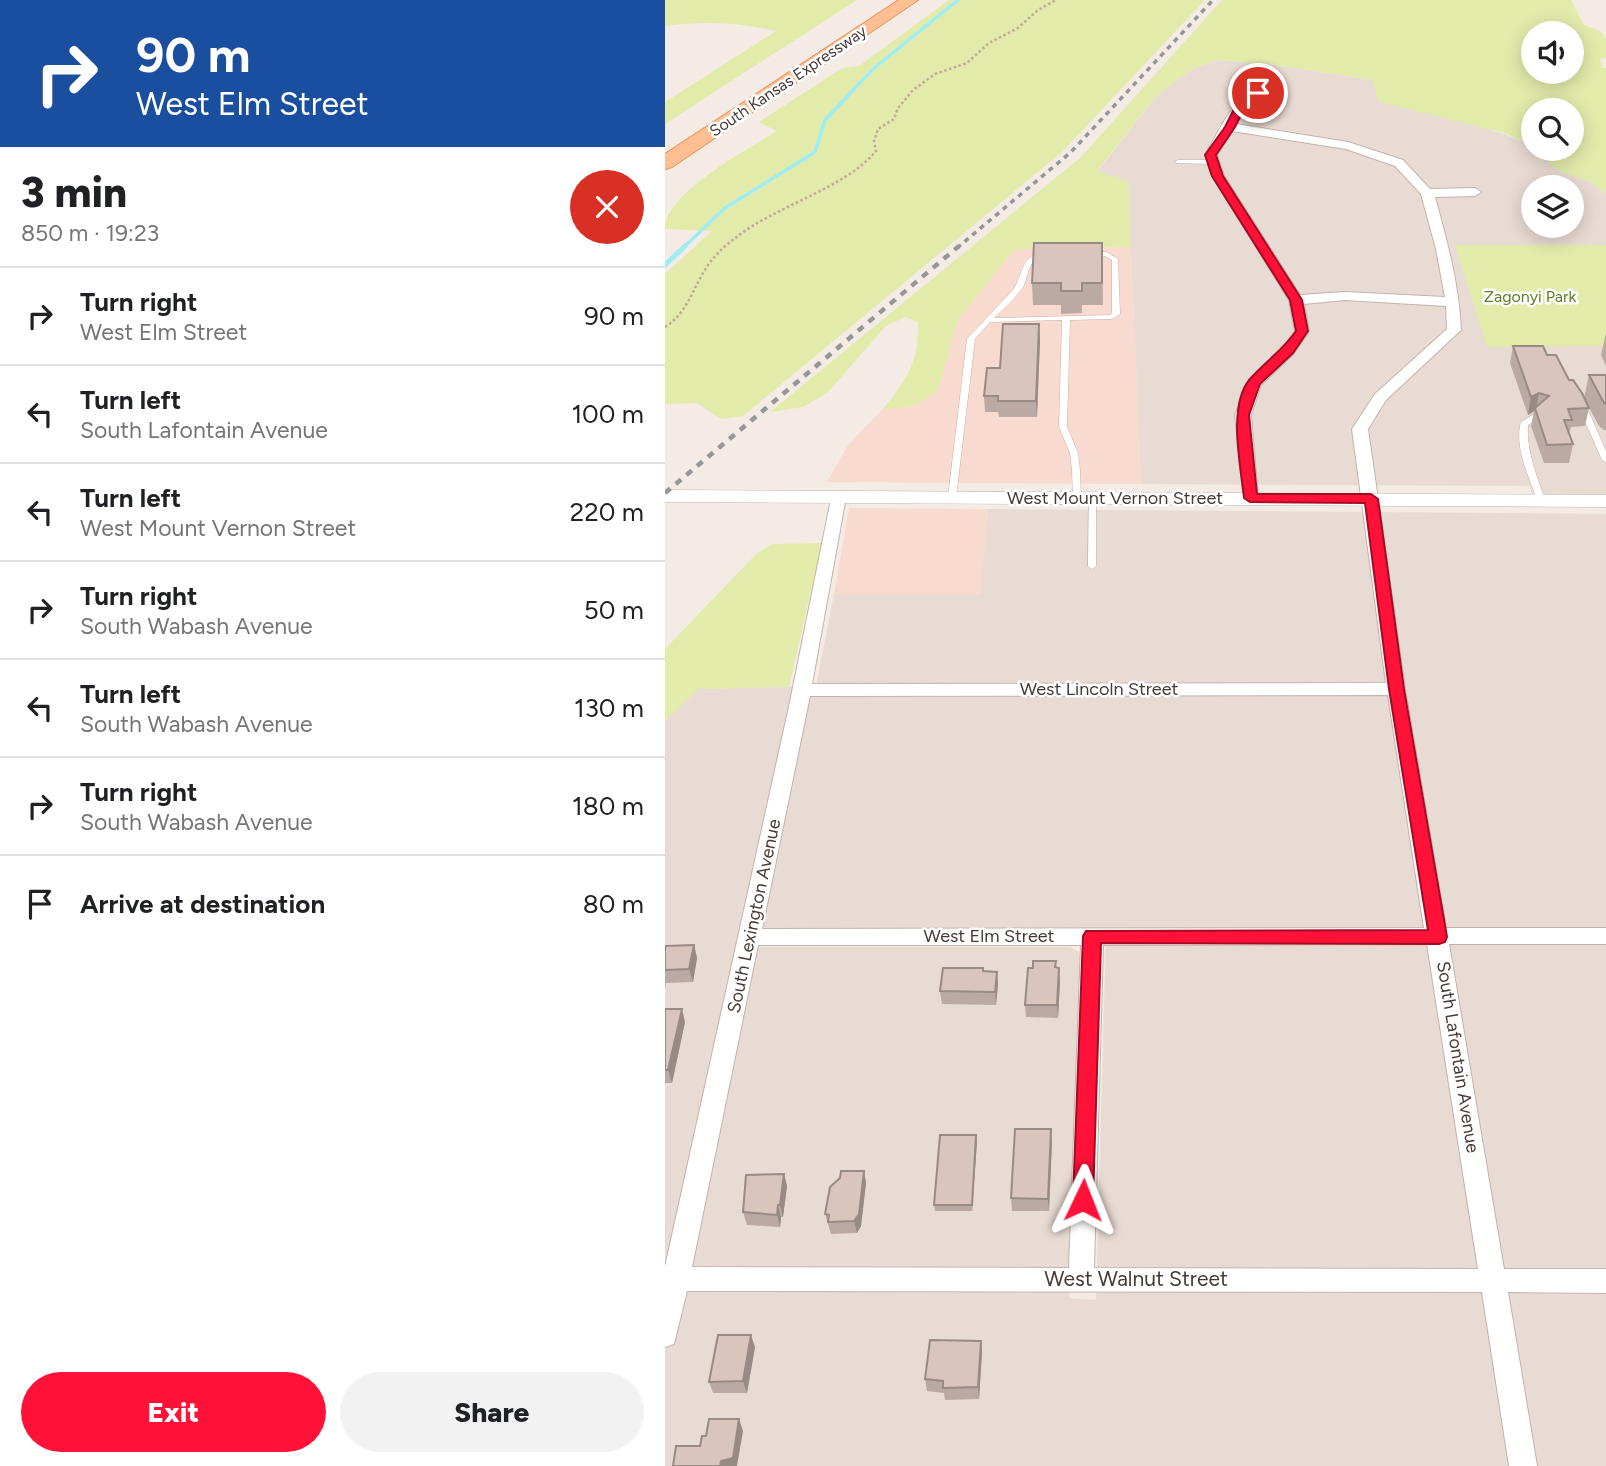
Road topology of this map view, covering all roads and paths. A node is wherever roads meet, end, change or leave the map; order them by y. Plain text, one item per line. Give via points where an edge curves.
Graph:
1 (887, 0) edge
2 (910, 0) edge
3 (1056, 0) edge
4 (1280, 90) dead end
5 (1230, 127) junction
6 (665, 145) edge
7 (1178, 162) dead end
8 (1213, 162) junction
9 (665, 163) edge
10 (1475, 192) dead end
11 (1427, 193) junction
12 (1296, 300) junction
13 (1453, 302) junction
14 (988, 320) junction
15 (1066, 320) junction
16 (665, 327) edge
17 (1579, 399) edge
18 (1539, 415) edge
19 (1606, 460) edge
20 (665, 496) edge
21 (838, 496) junction
22 (952, 497) junction
23 (1084, 497) junction
24 (1250, 498) junction
25 (1371, 499) junction
26 (1541, 500) junction
27 (1606, 500) edge
28 (1092, 566) dead end
29 (1396, 689) junction
30 (801, 690) junction
31 (1092, 936) junction
32 (1606, 936) edge
33 (750, 937) junction
34 (1439, 937) junction
35 (1081, 1278) junction
36 (670, 1279) edge
37 (1493, 1281) junction
38 (1606, 1281) edge
39 (665, 1335) edge
40 (1523, 1466) edge

1 - 6 main road, South Kansas Expressway
2 - 9 main road, South Kansas Expressway
3 - 16 path via 989,43 967,63 935,74 913,90 894,119 878,129 875,154 754,224 705,271 688,310
4 - 5 street via 1258,93 1240,105
5 - 8 street via 1211,155
5 - 11 street, South Lafontain Avenue via 1347,146 1399,163
7 - 8 lane
8 - 12 street
10 - 11 street
11 - 13 street, South Lafontain Avenue
12 - 13 street via 1345,296
12 - 24 street via 1302,331 1254,383 1243,415
13 - 25 street, South Lafontain Avenue via 1454,330 1380,397 1360,429
14 - 15 lane
14 - 15 lane via 1020,286 1031,258 1112,256 1116,314 1105,319
14 - 22 lane via 971,339
15 - 23 lane via 1063,428
17 - 19 lane
18 - 26 lane via 1523,427
20 - 21 street, West Mount Vernon Street
21 - 22 street, West Mount Vernon Street
21 - 30 street, South Lexington Avenue
22 - 23 street, West Mount Vernon Street
23 - 24 street, West Mount Vernon Street
23 - 28 lane
24 - 25 street, West Mount Vernon Street
25 - 26 street, West Mount Vernon Street
25 - 29 street, South Lafontain Avenue
26 - 27 street, West Mount Vernon Street
29 - 30 street, West Lincoln Street
29 - 34 street, South Lafontain Avenue
30 - 33 street, South Lexington Avenue
31 - 33 street, West Elm Street
31 - 34 street, West Elm Street
31 - 35 street
32 - 34 street, West Elm Street
33 - 36 street, South Lexington Avenue
34 - 37 street, South Lafontain Avenue
35 - 36 street, West Walnut Street
35 - 37 street, West Walnut Street
36 - 39 street, South Lexington Avenue
37 - 38 street, West Walnut Street
37 - 40 street, South Lafontain Avenue

